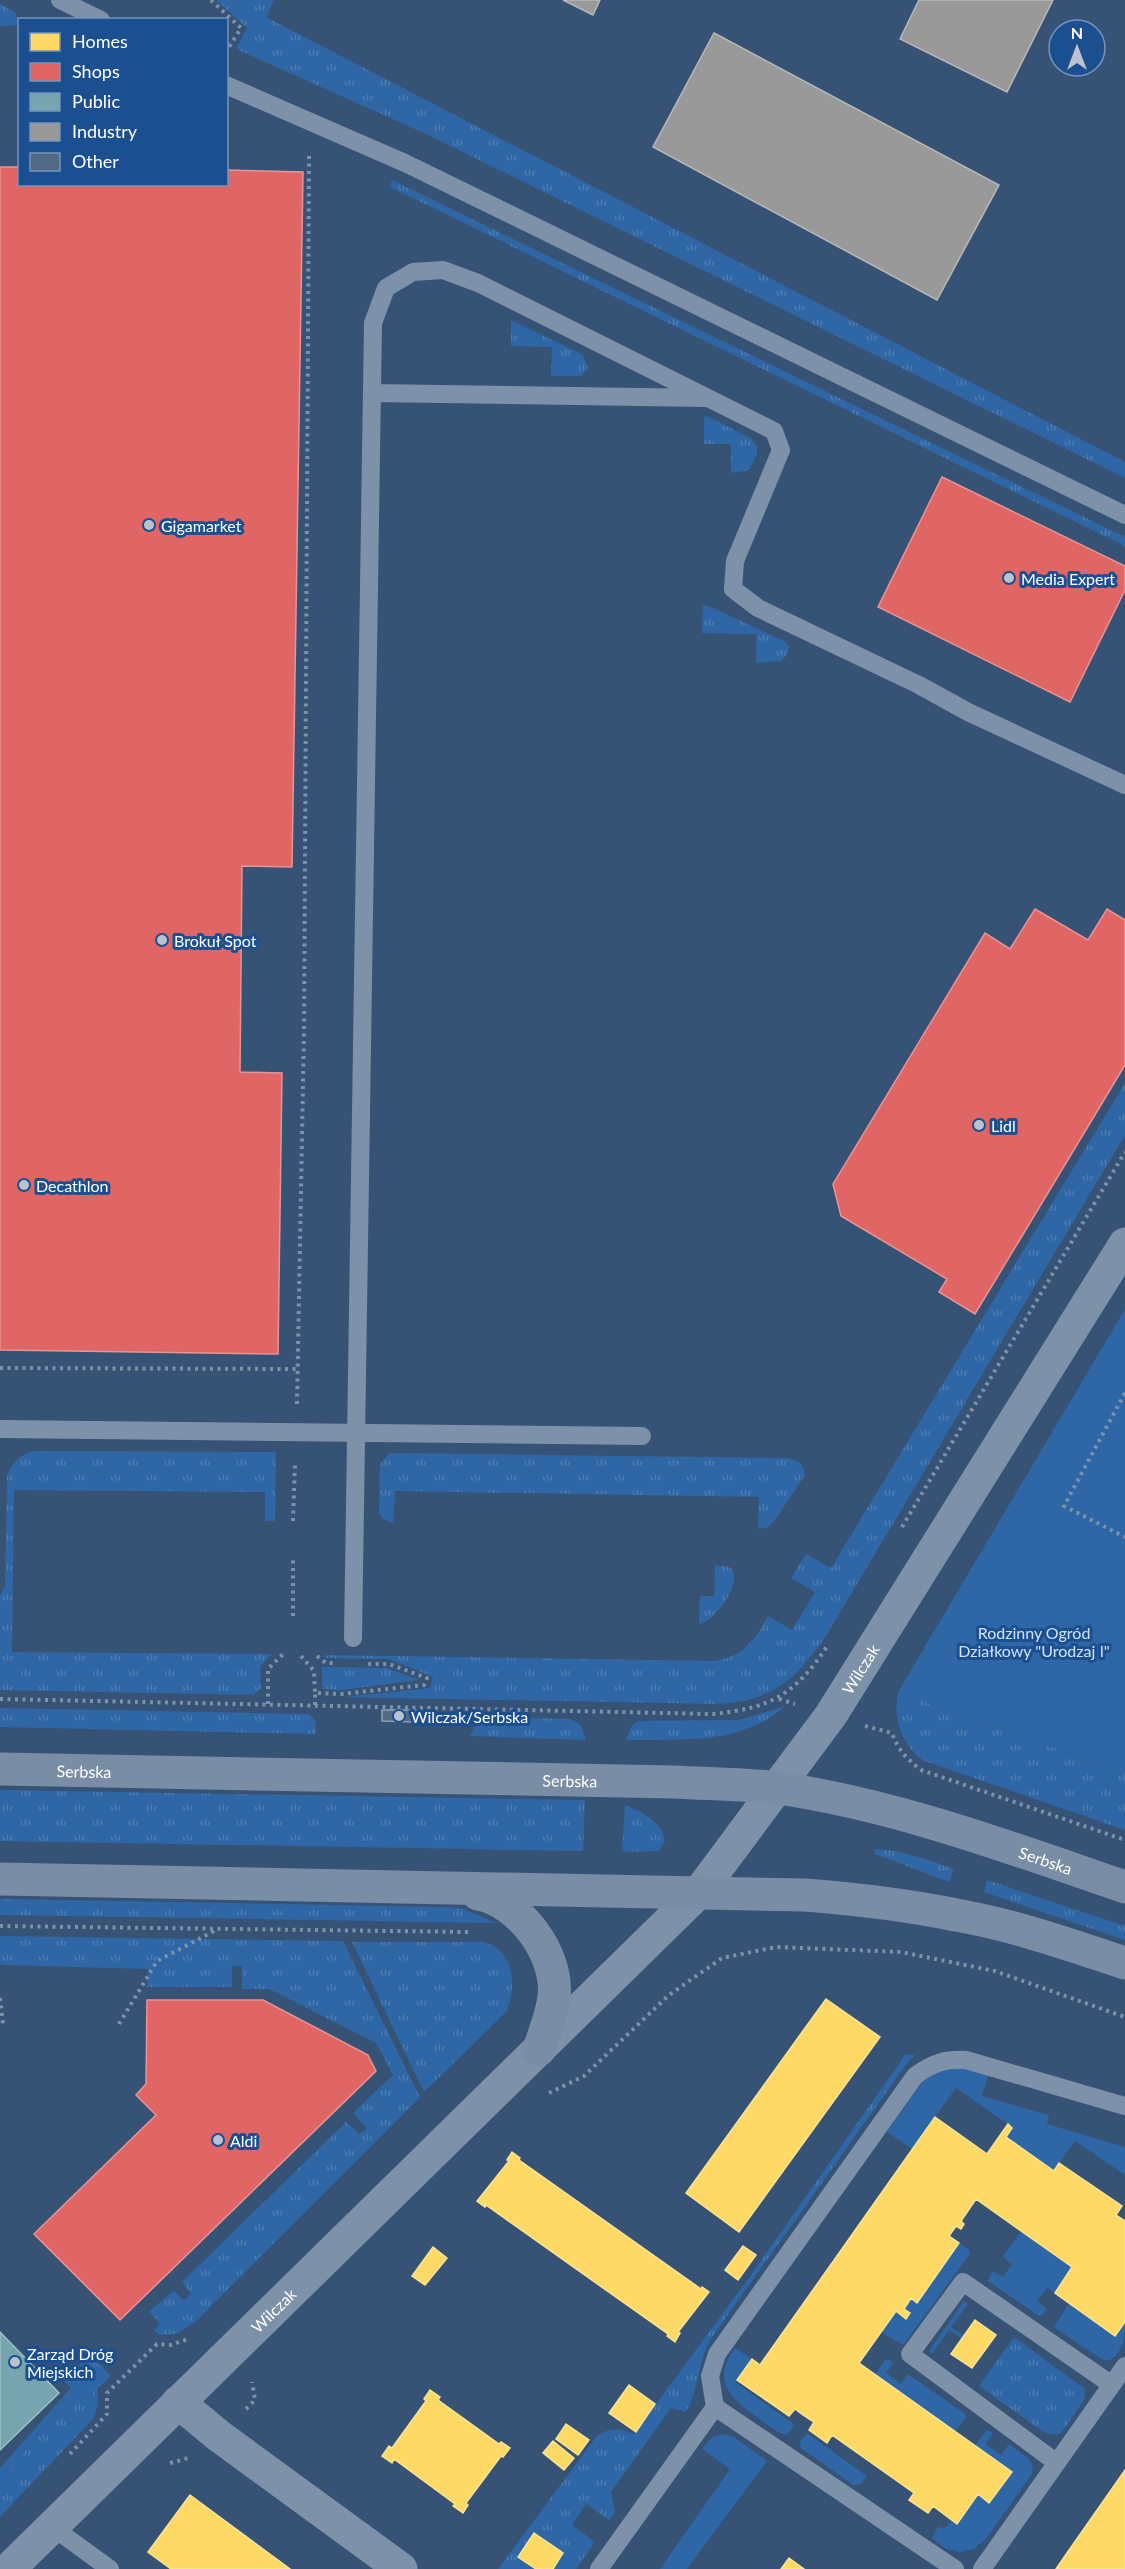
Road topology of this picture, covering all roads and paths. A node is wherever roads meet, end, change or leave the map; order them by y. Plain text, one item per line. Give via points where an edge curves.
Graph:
1 (60, 0) edge
2 (211, 0) edge
3 (97, 18) edge
4 (229, 47) dead end
5 (228, 86) edge
6 (309, 156) dead end
7 (372, 393) junction
8 (711, 398) junction
9 (1125, 515) edge
10 (1125, 785) edge
11 (1125, 1152) edge
12 (1123, 1250) edge
13 (0, 1368) edge
14 (298, 1370) junction
15 (1125, 1393) edge
16 (296, 1411) dead end
17 (0, 1429) edge
18 (357, 1433) junction
19 (642, 1436) dead end
20 (295, 1453) dead end
21 (294, 1521) dead end
22 (900, 1530) dead end
23 (1125, 1537) edge
24 (293, 1560) dead end
25 (293, 1616) dead end
26 (353, 1638) dead end
27 (832, 1639) dead end
28 (283, 1654) dead end
29 (302, 1656) dead end
30 (317, 1656) dead end
31 (347, 1663) dead end
32 (358, 1664) dead end
33 (315, 1693) junction
34 (0, 1699) edge
35 (268, 1704) junction
36 (315, 1705) junction
37 (892, 1733) dead end
38 (0, 1769) edge
39 (777, 1788) junction
40 (1125, 1840) edge
41 (0, 1879) edge
42 (441, 1887) junction
43 (1125, 1887) edge
44 (700, 1891) junction
45 (0, 1926) edge
46 (216, 1929) junction
47 (477, 1932) dead end
48 (1125, 1963) edge
49 (0, 1998) edge
50 (1125, 2017) edge
51 (119, 2024) dead end
52 (3, 2025) dead end
53 (539, 2050) junction
54 (544, 2096) dead end
55 (1125, 2106) edge
56 (195, 2332) dead end
57 (1125, 2366) edge
58 (252, 2379) dead end
59 (1112, 2385) junction
60 (178, 2402) junction
61 (715, 2408) junction
62 (219, 2436) junction
63 (69, 2455) dead end
64 (1057, 2463) junction
65 (160, 2466) dead end
66 (51, 2526) junction
67 (9, 2569) edge
68 (110, 2569) edge
69 (401, 2569) edge
70 (599, 2569) edge
71 (955, 2569) edge
72 (982, 2569) edge

1 - 3 lane
2 - 4 path via 241,28
5 - 9 lane via 405,163
6 - 14 path
7 - 8 lane
7 - 8 lane via 373,323 386,288 413,272 443,270 478,283
7 - 18 lane
8 - 10 lane via 774,431 781,450 735,561 733,589 758,608
11 - 22 path
12 - 39 street, Wilczak via 831,1716
13 - 14 path
14 - 16 path
15 - 23 path via 1064,1506
17 - 18 lane
18 - 19 lane
18 - 26 lane
20 - 21 path
24 - 25 path
27 - 36 path via 813,1667 779,1699 741,1711 712,1714
28 - 35 path via 268,1669
29 - 33 path via 314,1671
30 - 31 path via 326,1663
32 - 33 path via 389,1664 427,1678 424,1685
33 - 36 path
34 - 35 path
35 - 36 path
37 - 40 path via 906,1759 921,1770
38 - 39 street, Serbska via 674,1782
39 - 43 street, Serbska via 939,1823
39 - 44 street, Wilczak
41 - 42 street
42 - 44 street
42 - 53 street via 493,1897 516,1912 532,1930 553,1972 554,1996
44 - 48 street via 840,1898 958,1915
44 - 53 street, Wilczak
45 - 46 path
46 - 47 path
46 - 51 path via 157,1961
49 - 52 path
50 - 54 path via 995,1971 901,1952 776,1947 722,1958 669,1995 584,2076
53 - 60 street, Wilczak
55 - 61 lane via 966,2060 947,2059 915,2076 717,2354 710,2376
56 - 63 path via 187,2340 157,2344 107,2393 107,2414
57 - 59 lane
58 - 62 path via 255,2400
59 - 64 lane
59 - 64 lane via 963,2282 910,2354
60 - 62 street
60 - 66 street, Wilczak
61 - 70 lane
61 - 71 lane
62 - 65 path via 198,2456
62 - 69 street
64 - 72 lane
66 - 67 street, Wilczak
66 - 68 lane

